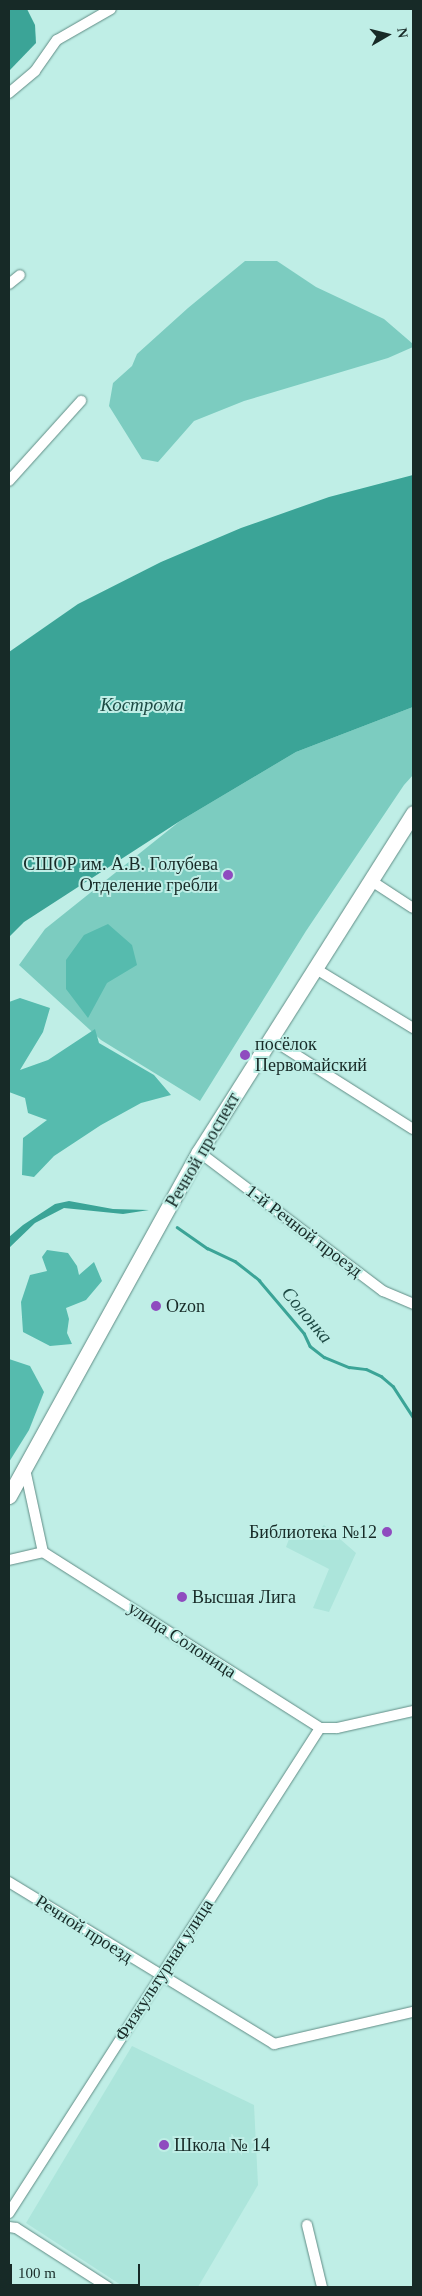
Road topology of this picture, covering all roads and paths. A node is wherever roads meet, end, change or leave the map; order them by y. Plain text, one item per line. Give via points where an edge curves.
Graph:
1 (112, 9) edge
2 (9, 93) edge
3 (20, 275) dead end
4 (9, 284) edge
5 (81, 401) dead end
6 (9, 480) edge
7 (413, 813) edge
8 (370, 880) junction
9 (413, 908) edge
10 (316, 969) junction
11 (413, 1028) edge
12 (271, 1039) junction
13 (413, 1129) edge
14 (199, 1152) junction
15 (413, 1304) edge
16 (25, 1469) junction
17 (9, 1496) edge
18 (43, 1552) junction
19 (9, 1560) edge
20 (413, 1711) edge
21 (320, 1728) junction
22 (9, 1882) edge
23 (160, 1976) junction
24 (413, 2012) edge
25 (9, 2213) edge
26 (307, 2225) dead end
27 (9, 2227) edge
28 (108, 2287) edge
29 (322, 2287) edge

1 - 2 street via 57,40 35,71
3 - 4 street
5 - 6 street
7 - 8 street, Речной проспект
8 - 9 street
8 - 10 street, Речной проспект
10 - 11 street
10 - 12 street, Речной проспект
12 - 13 street
12 - 14 street, Речной проспект
14 - 15 street, 1-й Речной проезд via 383,1290
14 - 16 street, Речной проспект
16 - 17 street, Речной проспект
16 - 18 street
18 - 19 street
18 - 21 street, улица Солоница
20 - 21 street via 337,1728
21 - 23 street, Физкультурная улица
22 - 23 street, Речной проезд
23 - 24 street, Речной проезд via 274,2044
23 - 25 street, Физкультурная улица
26 - 29 street
27 - 28 street via 16,2228

